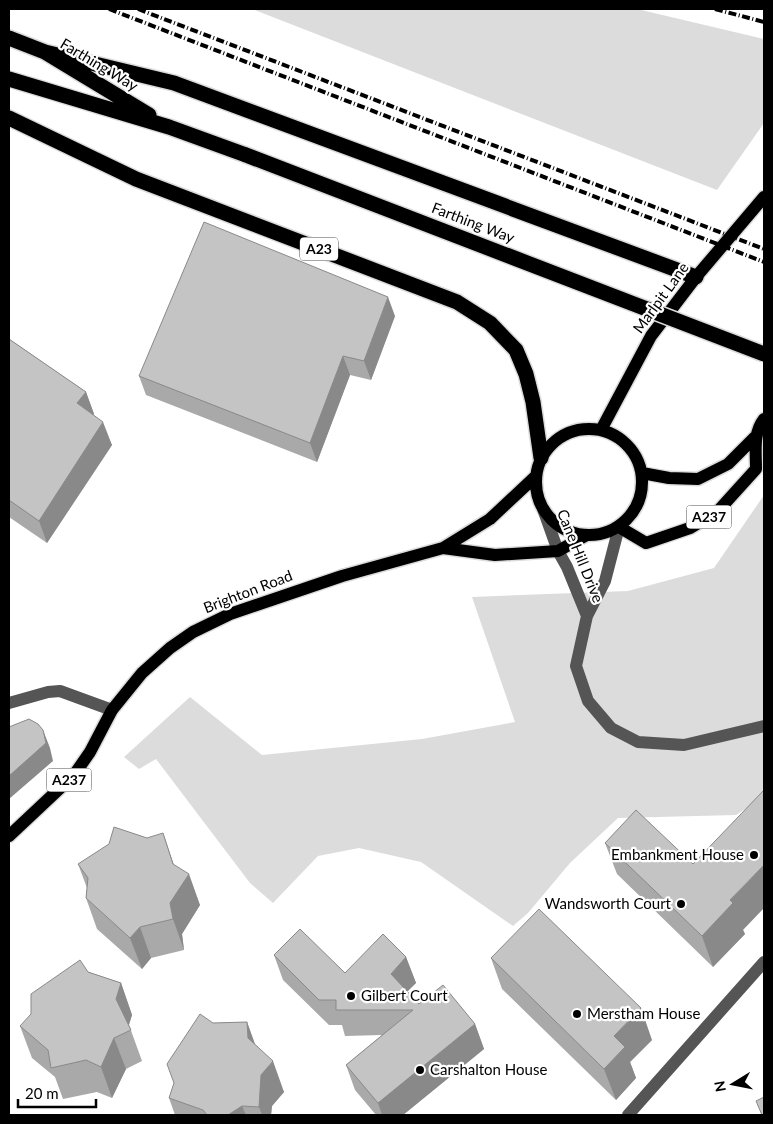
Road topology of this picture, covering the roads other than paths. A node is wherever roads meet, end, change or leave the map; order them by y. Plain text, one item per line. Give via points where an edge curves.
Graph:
1 (9, 38) edge
2 (45, 52) junction
3 (9, 78) edge
4 (9, 118) edge
5 (169, 127) junction
6 (764, 197) edge
7 (696, 277) junction
8 (764, 354) edge
9 (764, 418) edge
10 (601, 430) junction
11 (755, 437) junction
12 (541, 458) junction
13 (642, 473) junction
14 (536, 476) junction
15 (543, 509) junction
16 (619, 527) junction
17 (585, 536) junction
18 (444, 548) junction
19 (558, 551) junction
20 (587, 616) junction
21 (9, 703) edge
22 (112, 710) junction
23 (764, 726) edge
24 (9, 836) edge
25 (764, 962) edge
26 (628, 1115) edge

1 - 2 highway, Farthing Way
2 - 5 highway, Farthing Way
2 - 7 highway via 174,84
3 - 5 highway, Farthing Way
4 - 12 highway, A23 via 136,179 458,302 490,323 516,350 533,402
5 - 8 highway, Farthing Way, bridge
6 - 7 main road, Marlpit Lane
7 - 10 main road, Marlpit Lane via 651,336
9 - 11 main road, A237
10 - 12 main road via 580,430 560,437
10 - 13 main road via 616,435 628,445
11 - 13 main road, A237 via 728,464 698,479
11 - 16 main road, A237 via 756,469 718,511 690,528 646,542
12 - 14 main road
13 - 16 main road via 639,504
14 - 15 main road via 536,493
14 - 18 main road, Brighton Road / A237 via 490,519
15 - 17 main road via 554,523 568,532
15 - 19 street, Cane Hill Drive
16 - 17 main road
16 - 20 street, Cane Hill Drive via 605,581
17 - 19 main road, Brighton Road / A237
18 - 19 main road, Brighton Road / A237 via 495,555
18 - 22 main road, Brighton Road / A237 via 342,576 230,614 193,632 142,673
19 - 20 street, Cane Hill Drive
20 - 23 street, Cane Hill Drive via 576,666 588,701 611,728 638,742 684,746
21 - 22 street via 60,690
22 - 24 main road, A237 via 74,775
25 - 26 street

